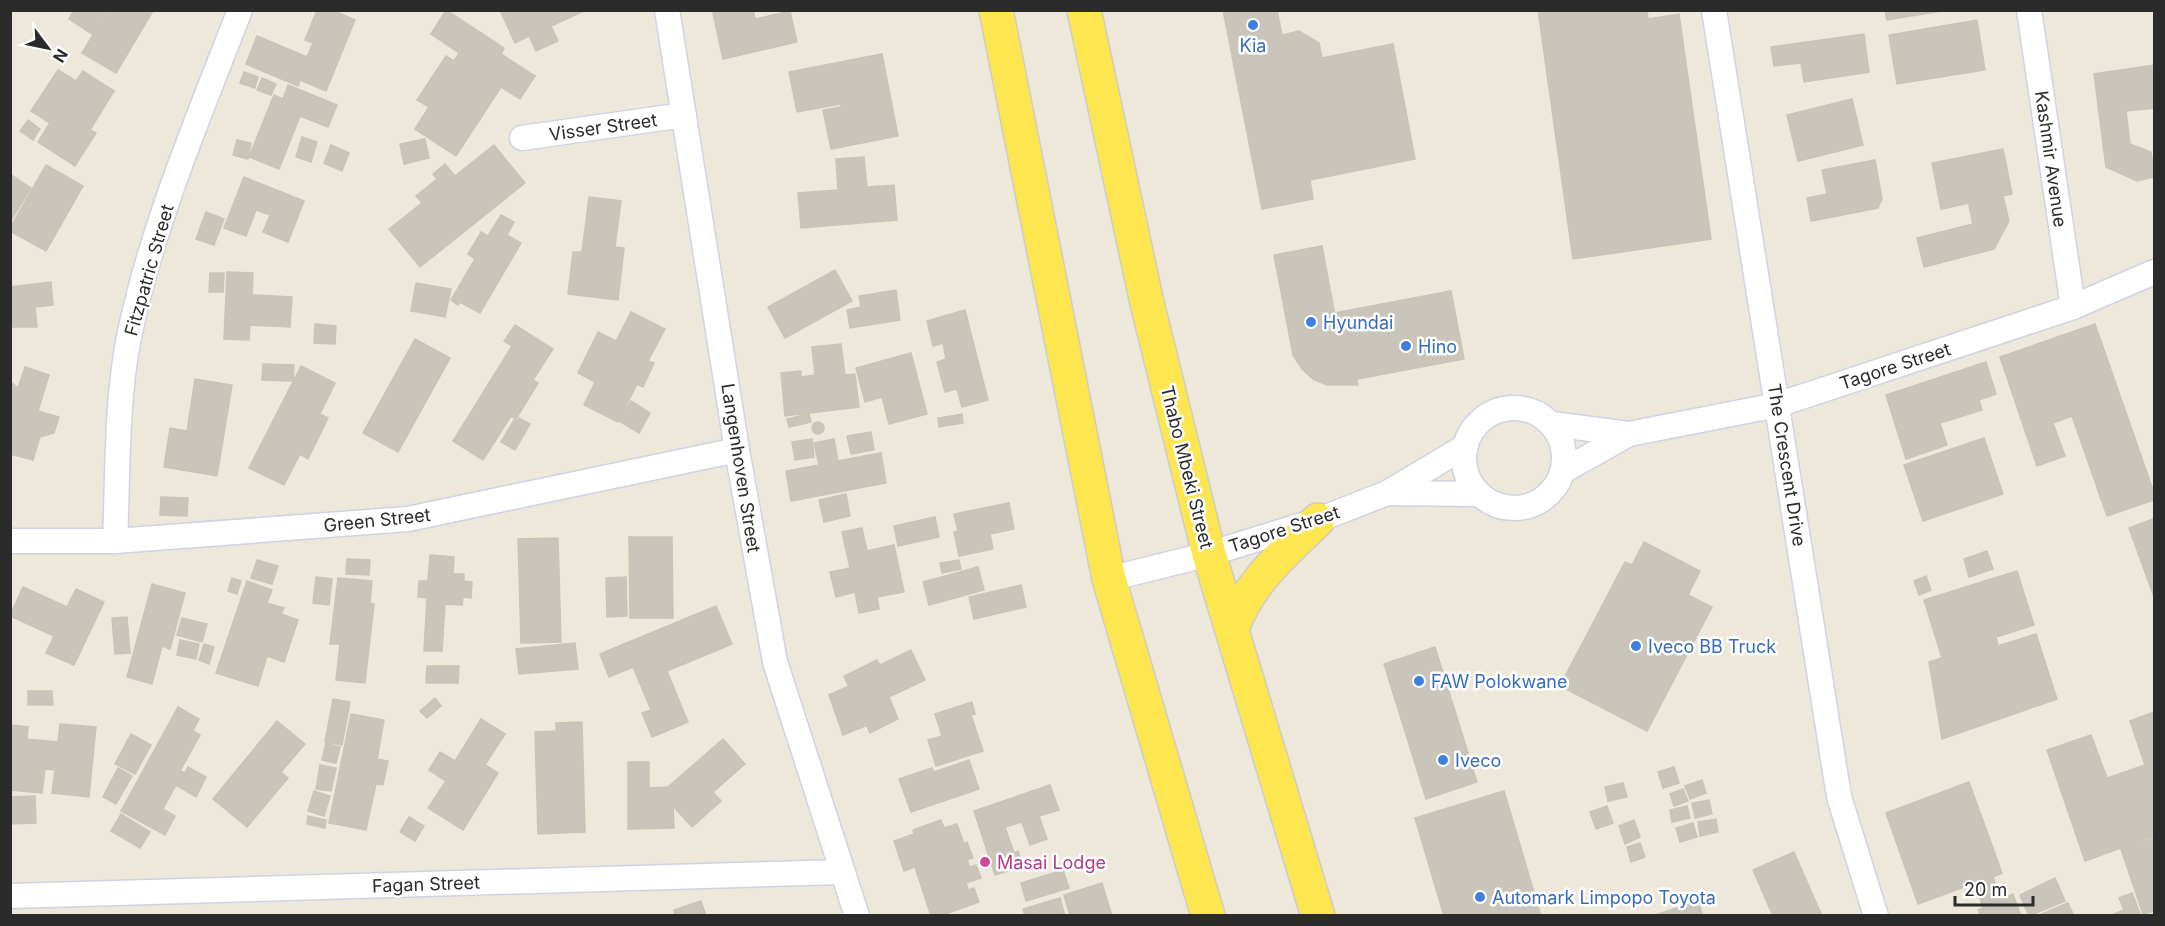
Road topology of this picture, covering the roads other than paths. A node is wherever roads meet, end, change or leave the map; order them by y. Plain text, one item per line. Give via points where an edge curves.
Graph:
1 (240, 10) edge
2 (667, 10) edge
3 (996, 10) edge
4 (1084, 10) edge
5 (1714, 10) edge
6 (2029, 10) edge
7 (684, 115) junction
8 (522, 138) dead end
9 (2154, 272) edge
10 (2073, 307) junction
11 (1777, 405) junction
12 (1551, 424) junction
13 (1629, 434) junction
14 (1466, 446) junction
15 (738, 450) junction
16 (1563, 471) junction
17 (1387, 493) junction
18 (1478, 494) junction
19 (1318, 520) junction
20 (10, 541) edge
21 (115, 541) junction
22 (1209, 554) junction
23 (1109, 579) junction
24 (1232, 629) junction
25 (842, 872) junction
26 (10, 896) edge
27 (857, 915) edge
28 (1208, 915) edge
29 (1318, 915) edge
30 (1876, 915) edge

1 - 21 street, Fitzpatric Street via 155,234 140,290 122,387
2 - 7 street, Langenhoven Street
3 - 23 main road
4 - 22 main road, Thabo Mbeki Street via 1147,303
5 - 11 street, The Crescent Drive
6 - 10 street, Kashmir Avenue
7 - 8 street, Visser Street
7 - 15 street, Langenhoven Street
9 - 10 street, Tagore Street
10 - 11 street, Tagore Street
11 - 13 street, Tagore Street
11 - 30 street, The Crescent Drive via 1840,800
12 - 13 street, Tagore Street
12 - 14 street, Tagore Street via 1528,410 1499,411 1477,425
12 - 16 street via 1563,446
13 - 16 street, Tagore Street
14 - 17 street, Tagore Street
14 - 18 street via 1466,471
15 - 21 street, Green Street via 408,519
15 - 25 street, Langenhoven Street via 775,662
16 - 18 street, Tagore Street via 1556,486 1527,507 1507,508
17 - 18 street, Tagore Street
17 - 19 street, Tagore Street
19 - 22 street, Tagore Street
19 - 24 main road via 1251,590
20 - 21 street, Green Street
22 - 23 street, Tagore Street
22 - 24 main road, Thabo Mbeki Street
23 - 28 main road
24 - 29 main road, Thabo Mbeki Street
25 - 26 street, Fagan Street
25 - 27 street, Langenhoven Street

